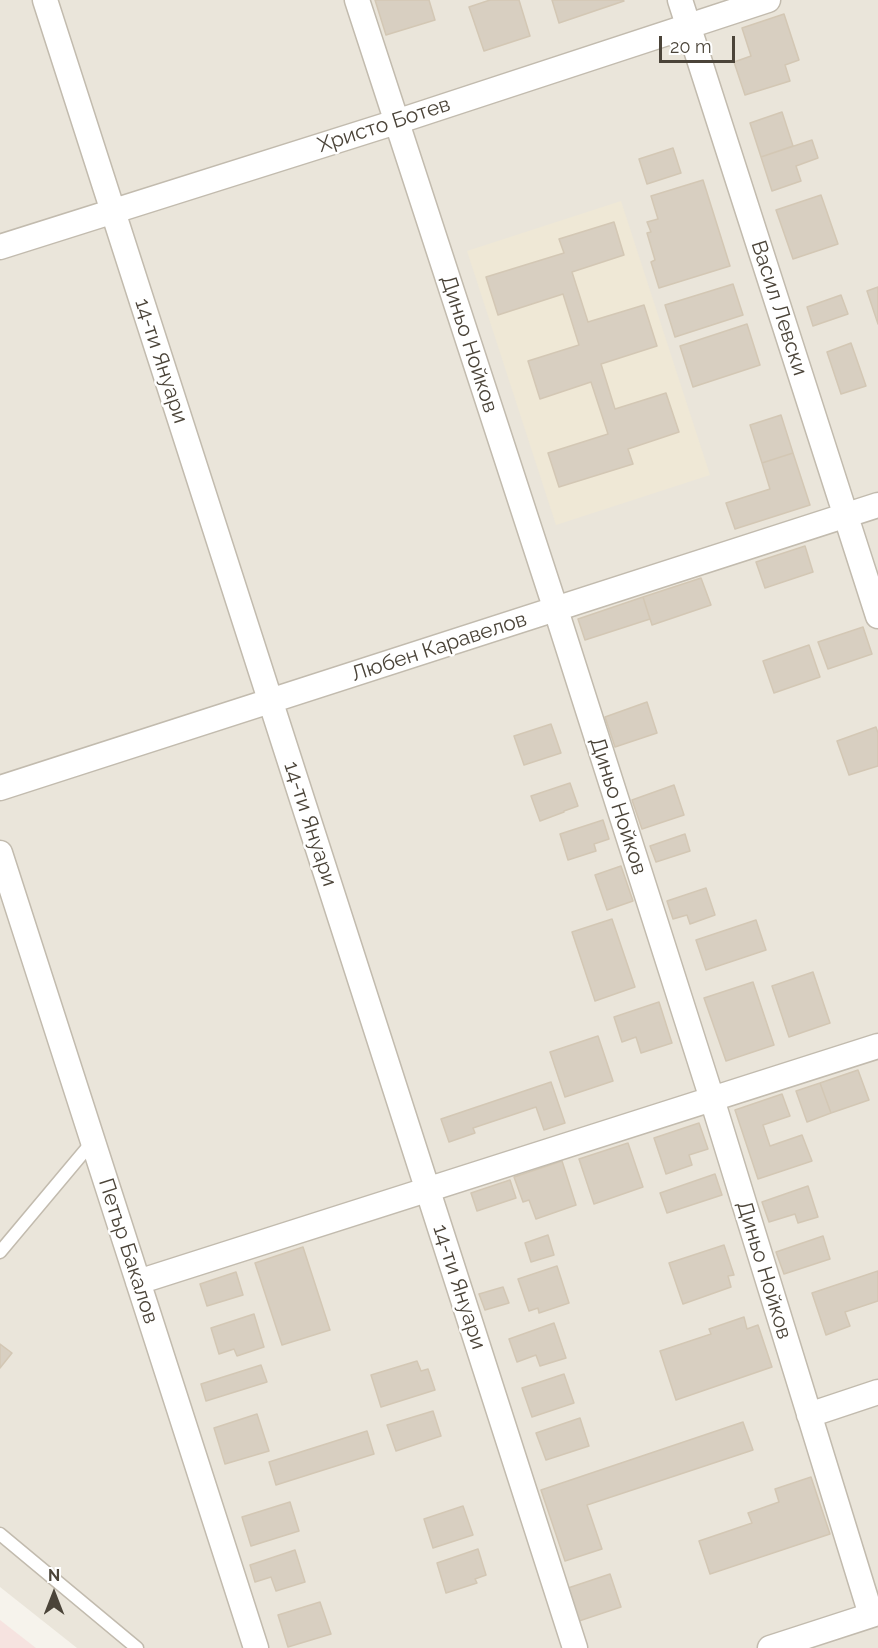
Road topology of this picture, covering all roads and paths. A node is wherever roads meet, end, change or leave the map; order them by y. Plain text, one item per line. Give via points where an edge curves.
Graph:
1 (45, 0) edge
2 (357, 0) edge
3 (680, 0) edge
4 (768, 0) edge
5 (688, 26) junction
6 (396, 122) junction
7 (114, 212) junction
8 (0, 247) edge
9 (878, 505) edge
10 (846, 515) junction
11 (556, 610) junction
12 (878, 616) edge
13 (271, 701) junction
14 (0, 788) edge
15 (0, 853) edge
16 (878, 1046) edge
17 (712, 1099) junction
18 (93, 1141) junction
19 (428, 1190) junction
20 (0, 1252) edge
21 (138, 1282) junction
22 (878, 1392) edge
23 (809, 1415) junction
24 (0, 1534) edge
25 (874, 1614) edge
26 (137, 1648) edge
27 (255, 1648) edge
28 (575, 1648) edge
29 (770, 1648) edge

1 - 7 street, 14-ти Януари
2 - 6 street, Диньо Нойков
3 - 5 street, Васил Левски
4 - 5 street, Христо Ботев
5 - 6 street, Христо Ботев
5 - 10 street, Васил Левски
6 - 7 street, Христо Ботев
6 - 11 street, Диньо Нойков
7 - 8 street, Христо Ботев
7 - 13 street, 14-ти Януари
9 - 10 street, Любен Каравелов
10 - 11 street, Любен Каравелов
10 - 12 street, Васил Левски
11 - 13 street, Любен Каравелов
11 - 17 street, Диньо Нойков
13 - 14 street, Любен Каравелов
13 - 19 street, 14-ти Януари
15 - 18 street, Петър Бакалов
16 - 17 street
17 - 19 street
17 - 23 street, Диньо Нойков
18 - 20 lane
18 - 21 street, Петър Бакалов
19 - 21 street
19 - 28 street, 14-ти Януари
21 - 27 street, Петър Бакалов
22 - 23 street
23 - 25 street, Диньо Нойков
24 - 26 lane
25 - 29 street

